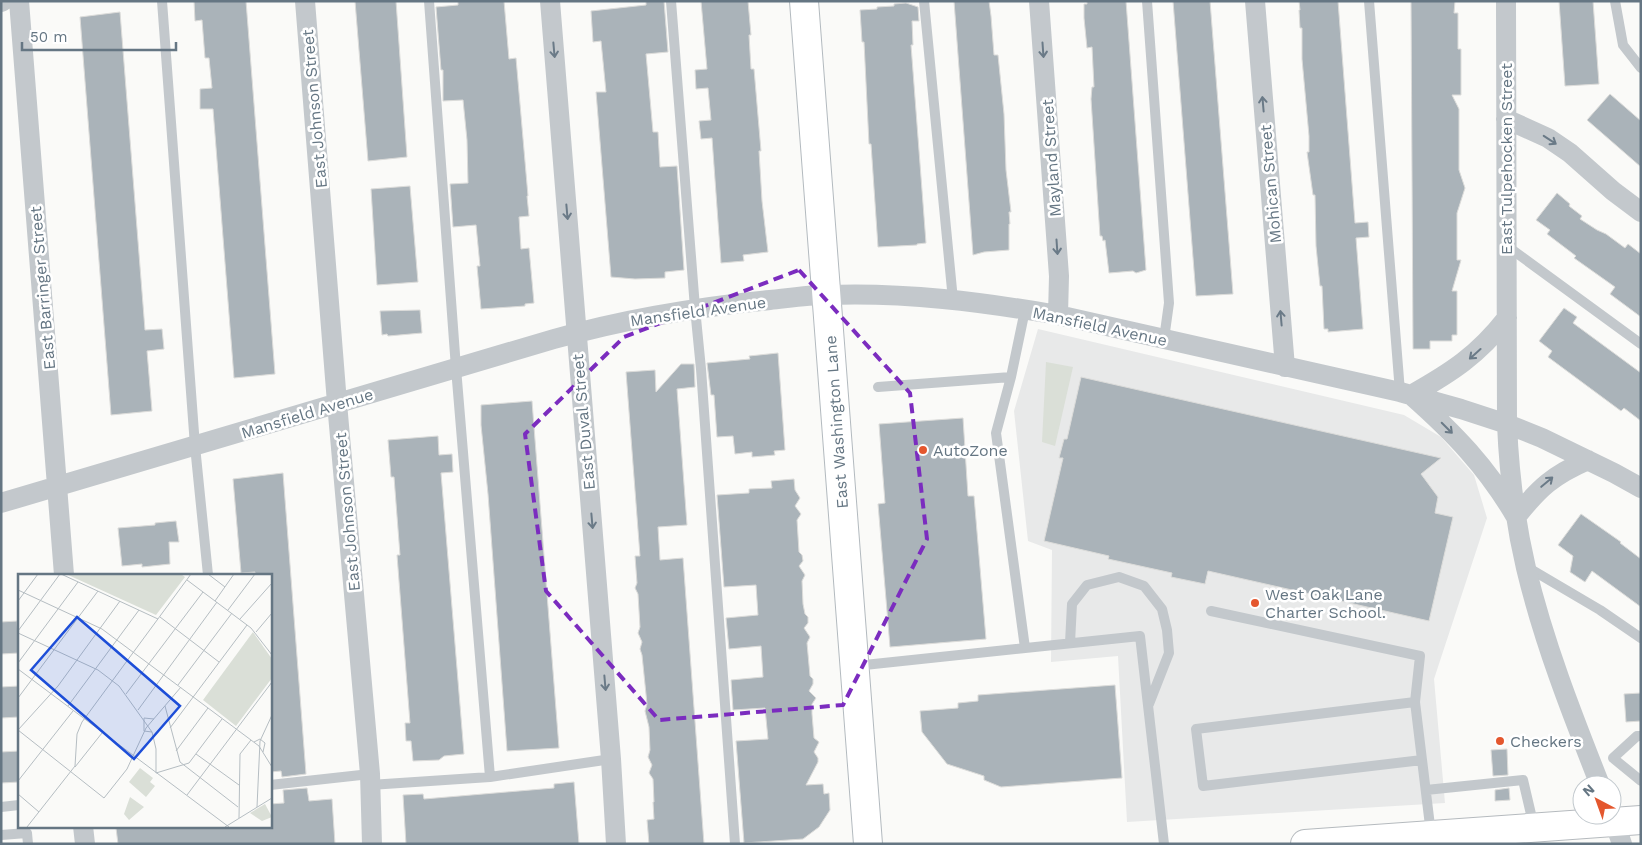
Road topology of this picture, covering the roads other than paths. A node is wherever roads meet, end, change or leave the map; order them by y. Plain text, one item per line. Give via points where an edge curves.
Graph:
1 (19, 1) edge
2 (162, 1) edge
3 (305, 1) edge
4 (429, 1) edge
5 (550, 1) edge
6 (671, 1) edge
7 (804, 1) edge
8 (924, 1) edge
9 (1040, 1) edge
10 (1147, 1) edge
11 (1255, 1) edge
12 (1369, 1) edge
13 (1506, 1) edge
14 (1615, 1) edge
15 (1641, 68) edge
16 (1506, 119) junction
17 (1641, 212) edge
18 (1507, 246) junction
19 (826, 295) junction
20 (953, 300) junction
21 (695, 308) junction
22 (1025, 310) junction
23 (1058, 315) junction
24 (1507, 318) junction
25 (576, 333) junction
26 (1164, 339) junction
27 (1641, 344) edge
28 (1285, 367) junction
29 (456, 368) junction
30 (1011, 377) junction
31 (878, 387) dead end
32 (1405, 394) junction
33 (337, 404) junction
34 (1507, 424) junction
35 (195, 446) junction
36 (1588, 460) junction
37 (57, 487) junction
38 (1641, 488) edge
39 (1, 504) edge
40 (1516, 517) junction
41 (1525, 566) junction
42 (64, 574) edge
43 (208, 574) edge
44 (1211, 611) dead end
45 (1641, 638) edge
46 (1070, 643) junction
47 (1025, 648) junction
48 (855, 666) junction
49 (1415, 702) junction
50 (1148, 706) junction
51 (1638, 739) edge
52 (611, 759) junction
53 (1601, 759) junction
54 (1422, 760) junction
55 (1600, 775) edge
56 (490, 777) junction
57 (370, 779) junction
58 (1641, 781) edge
59 (271, 785) edge
60 (1426, 790) junction
61 (18, 805) edge
62 (1, 807) edge
63 (1622, 825) edge
64 (84, 828) edge
65 (1534, 828) junction
66 (1431, 834) junction
67 (1, 835) edge
68 (1386, 841) edge
69 (28, 844) edge
70 (85, 844) edge
71 (372, 844) edge
72 (616, 844) edge
73 (735, 844) edge
74 (868, 844) edge
75 (1164, 844) edge
76 (1305, 844) edge

1 - 37 street, East Barringer Street
2 - 35 lane
3 - 33 street, East Johnson Street
4 - 29 lane
5 -> 25 street, East Duval Street
6 - 21 lane
7 - 19 main road, East Washington Lane
8 - 20 lane
9 -> 23 street, Mayland Street via 1059,276
10 - 26 lane via 1170,303
28 -> 11 street, Mohican Street
12 - 32 lane
13 - 16 street, East Tulpehocken Street
14 - 15 lane via 1623,45
16 -> 17 street via 1548,138
16 - 18 street, East Tulpehocken Street
18 - 24 street, East Tulpehocken Street
18 - 27 lane
19 - 20 street, Mansfield Avenue via 892,295
19 - 21 street, Mansfield Avenue
19 - 48 main road, East Washington Lane
20 - 22 street, Mansfield Avenue
21 - 25 street, Mansfield Avenue
21 - 73 lane
22 - 23 street, Mansfield Avenue
22 - 30 lane
23 - 26 street, Mansfield Avenue
24 -> 32 street via 1471,358 1448,374
24 - 34 street, East Tulpehocken Street
25 - 29 street, Mansfield Avenue
25 -> 52 street, East Duval Street
26 - 28 street, Mansfield Avenue
28 - 32 street, Mansfield Avenue
29 - 33 street, Mansfield Avenue
29 - 56 lane
30 - 31 lane
30 - 47 lane via 996,433
32 - 34 street, Mansfield Avenue
32 -> 40 street via 1450,431 1484,468
33 - 35 street, Mansfield Avenue
33 - 57 street, East Johnson Street
34 - 36 street, Mansfield Avenue
34 - 40 street, East Tulpehocken Street
35 - 37 street, Mansfield Avenue
35 - 43 lane
36 - 38 street, Mansfield Avenue
40 -> 36 street via 1549,480
37 - 39 street, Mansfield Avenue
37 - 42 street, East Barringer Street
40 - 41 street, East Tulpehocken Street
41 - 45 lane
41 - 53 street, East Tulpehocken Street via 1558,675
44 - 49 lane via 1420,656
46 - 47 lane
46 - 50 lane via 1140,636
46 - 50 lane via 1072,604 1087,585 1119,577 1144,586 1162,609 1169,653
47 - 48 lane
48 - 74 main road, East Washington Lane
49 - 54 lane
49 - 54 lane via 1196,728 1203,786
50 - 75 lane
51 - 53 lane
52 - 56 lane
52 - 72 street, East Duval Street
53 - 55 street, East Tulpehocken Street
53 - 58 lane
54 - 60 lane
56 - 57 lane
57 - 59 lane
57 - 71 street, East Johnson Street
60 - 65 lane via 1523,780
60 - 66 lane
61 - 62 lane
63 - 65 main road
64 - 70 street
65 - 66 main road
66 - 68 main road
67 - 69 lane via 27,833
68 - 76 main road

